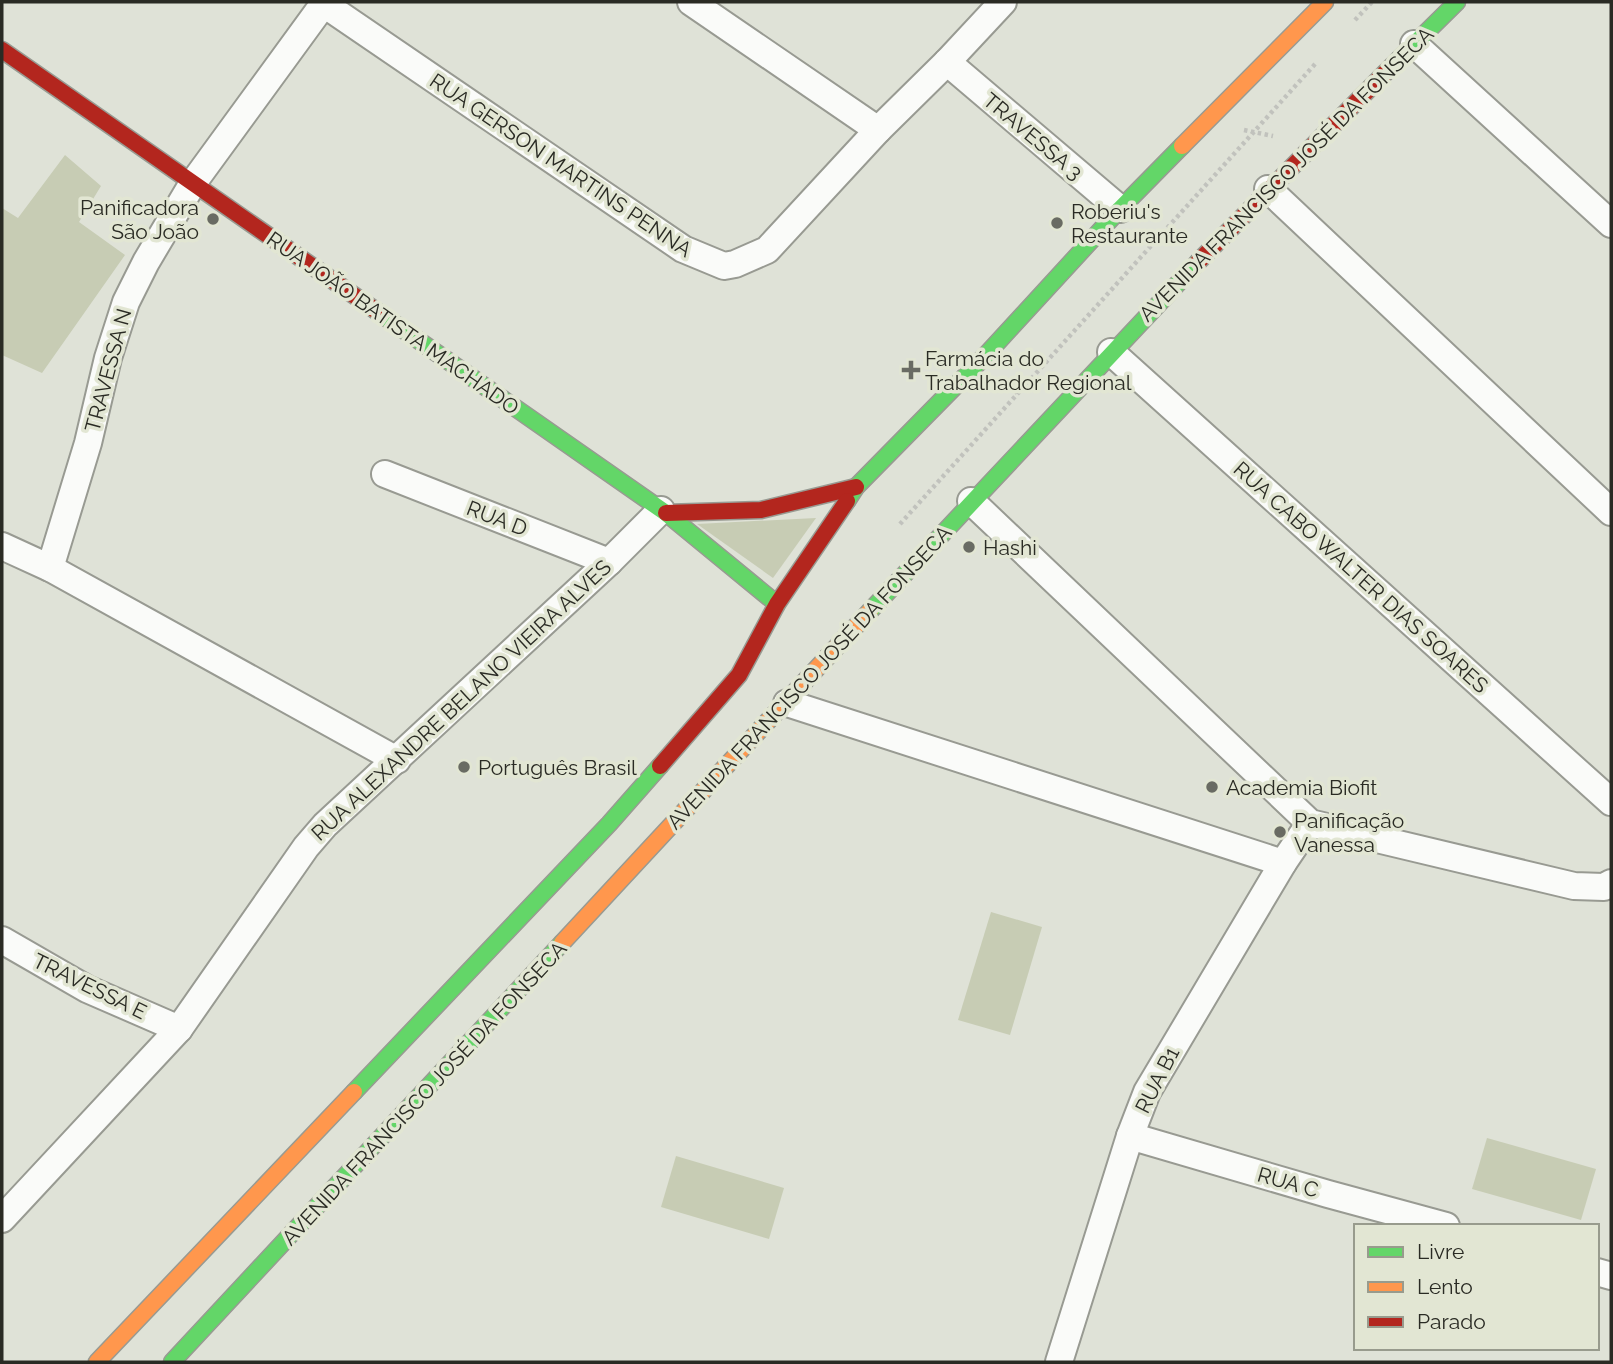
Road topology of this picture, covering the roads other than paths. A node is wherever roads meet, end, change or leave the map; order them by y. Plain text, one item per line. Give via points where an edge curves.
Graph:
1 (691, 2) edge
2 (1003, 2) edge
3 (1325, 2) edge
4 (1457, 2) edge
5 (324, 3) edge
6 (1414, 44) junction
7 (2, 50) edge
8 (947, 62) junction
9 (878, 130) junction
10 (193, 183) junction
11 (1268, 188) junction
12 (1120, 209) junction
13 (1611, 224) edge
14 (1111, 352) junction
15 (385, 474) dead end
16 (856, 487) junction
17 (971, 501) junction
18 (663, 511) junction
19 (1611, 512) edge
20 (2, 546) edge
21 (609, 562) junction
22 (50, 568) junction
23 (777, 604) junction
24 (787, 703) junction
25 (397, 760) junction
26 (1611, 803) edge
27 (1310, 823) junction
28 (1283, 863) junction
29 (1611, 883) edge
30 (2, 940) edge
31 (179, 1029) junction
32 (1130, 1136) junction
33 (2, 1219) edge
34 (1439, 1224) edge
35 (97, 1362) edge
36 (172, 1362) edge
37 (1059, 1362) edge

1 - 9 street
2 - 8 street, RUA GERSON MARTINS PENNA
3 - 12 main road
4 - 6 main road, AVENIDA FRANCISCO JOSÉ DA FONSECA
5 - 9 street, RUA GERSON MARTINS PENNA via 683,250 724,266 767,250
5 - 10 street, TRAVESSA N
6 - 11 main road, AVENIDA FRANCISCO JOSÉ DA FONSECA
6 - 13 street
7 - 10 main road, RUA JOÃO BATISTA MACHADO
8 - 9 street, RUA GERSON MARTINS PENNA
8 - 12 street, TRAVESSA 3
10 - 18 main road, RUA JOÃO BATISTA MACHADO
10 - 22 street, TRAVESSA N via 126,302
11 - 14 main road, AVENIDA FRANCISCO JOSÉ DA FONSECA
11 - 19 street
12 - 16 main road
14 - 17 main road, AVENIDA FRANCISCO JOSÉ DA FONSECA
14 - 26 street, RUA CABO WALTER DIAS SOARES
15 - 21 street, RUA D
16 - 18 main road via 761,510
16 - 23 main road
17 - 24 main road, AVENIDA FRANCISCO JOSÉ DA FONSECA
17 - 27 street
18 - 21 street, RUA ALEXANDRE BELANO VIEIRA ALVES
18 - 23 main road, RUA JOÃO BATISTA MACHADO
20 - 22 street
21 - 25 street, RUA ALEXANDRE BELANO VIEIRA ALVES
22 - 25 street
23 - 35 main road via 739,675 609,824
24 - 28 street
24 - 36 main road, AVENIDA FRANCISCO JOSÉ DA FONSECA
25 - 31 street, RUA ALEXANDRE BELANO VIEIRA ALVES via 306,846
27 - 28 street, RUA B1
27 - 29 street via 1574,886
28 - 32 street, RUA B1 via 1147,1092
30 - 31 street, TRAVESSA E via 87,989
31 - 33 street, RUA ALEXANDRE BELANO VIEIRA ALVES
32 - 34 street, RUA C
32 - 37 street, RUA B1

